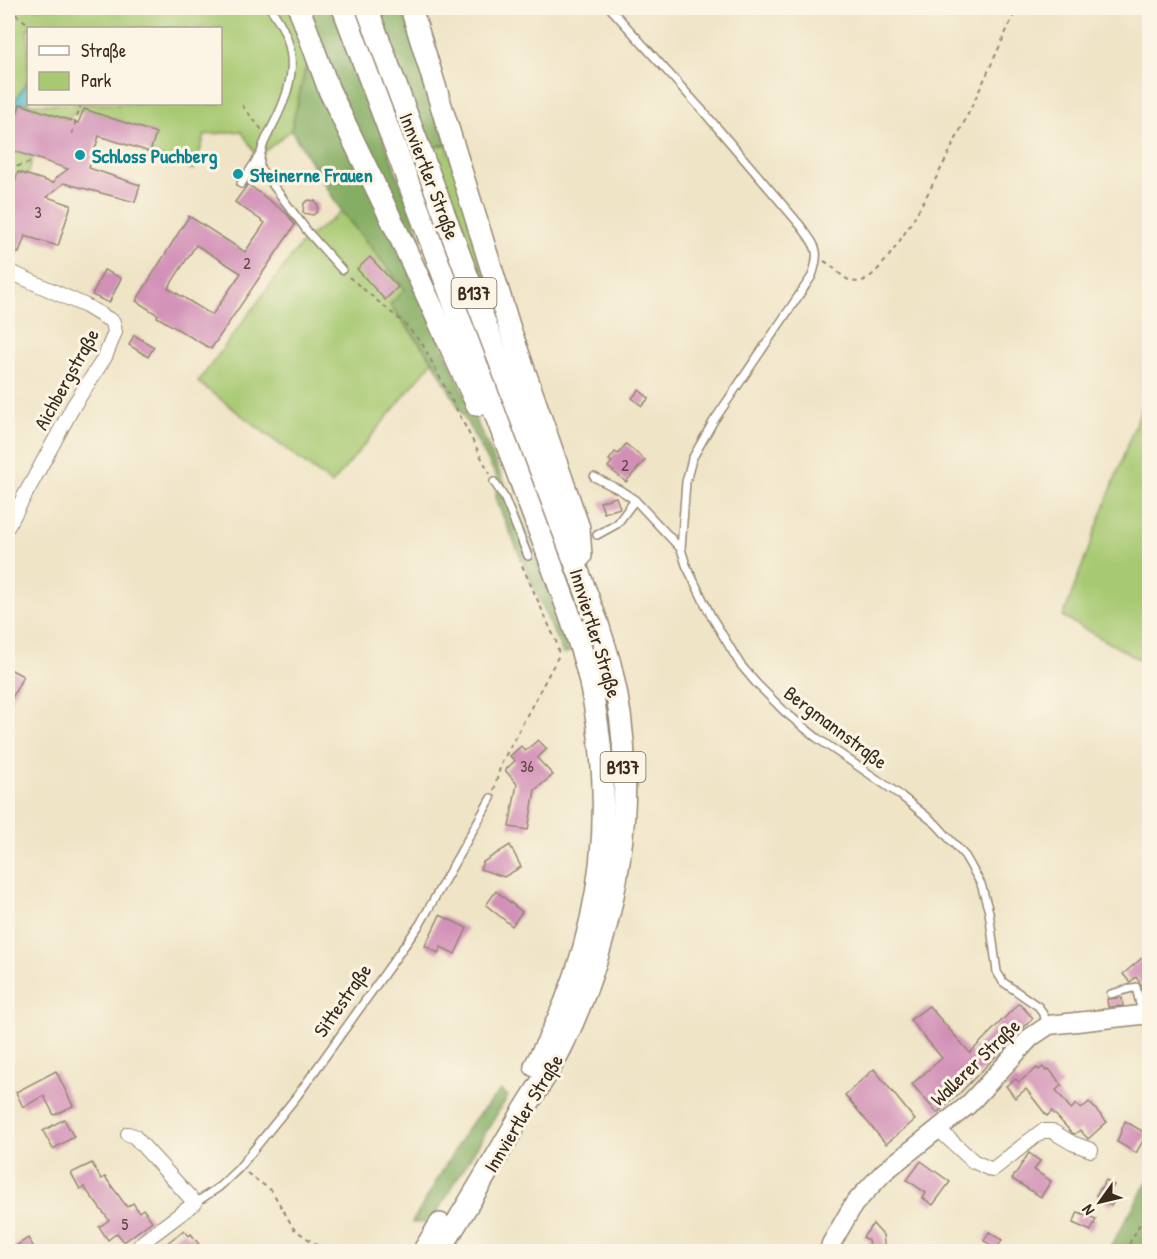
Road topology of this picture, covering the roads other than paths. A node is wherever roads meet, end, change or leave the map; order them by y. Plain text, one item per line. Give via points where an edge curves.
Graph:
1 (270, 8) edge
2 (299, 8) edge
3 (343, 8) edge
4 (367, 8) edge
5 (411, 8) edge
6 (610, 8) edge
7 (260, 155) junction
8 (241, 184) dead end
9 (342, 270) road end
10 (8, 271) edge
11 (516, 472) junction
12 (594, 477) dead end
13 (495, 482) road end
14 (635, 500) junction
15 (8, 526) edge
16 (597, 535) dead end
17 (681, 549) junction
18 (528, 556) dead end
19 (582, 578) junction
20 (491, 798) road end
21 (1111, 994) dead end
22 (1146, 1015) edge
23 (1049, 1025) junction
24 (937, 1128) junction
25 (128, 1134) dead end
26 (1091, 1150) dead end
27 (195, 1203) junction
28 (134, 1251) edge
29 (423, 1251) edge
30 (439, 1251) edge
31 (829, 1251) edge

1 - 7 lane via 286,39 292,76
2 - 11 main road via 328,90 496,447
3 - 11 main road, Innviertler Straße / B137
4 - 19 main road, Innviertler Straße / B137
5 - 19 main road via 510,329 579,528
6 - 17 lane, Bergmannstraße via 800,225 819,258 812,276 692,459 686,482
7 - 8 lane
7 - 9 lane via 264,176
10 - 15 street, Aichbergstraße via 86,306 113,322 115,332 105,357
11 - 29 main road, Innviertler Straße / B137 via 588,675 602,756 604,824 598,889 583,954 545,1048
12 - 14 lane
13 - 18 lane
14 - 16 lane via 617,524
14 - 17 lane
17 - 23 lane, Bergmannstraße via 710,614 756,684 809,732 936,824 965,856 984,893 997,972 1004,982 1039,1007
19 - 30 main road, Innviertler Straße / B137 via 611,668 623,753 623,816 610,914 597,960 562,1046
20 - 27 lane, Sittestraße via 420,924 297,1096 239,1168
21 - 22 lane via 1136,987
22 - 23 street, Wallerer Straße
23 - 24 street, Wallerer Straße via 1031,1037 968,1105
24 - 26 street, Wallerer Straße via 973,1161 992,1170 1042,1131 1052,1131
24 - 31 street, Wallerer Straße via 884,1172 854,1204
25 - 27 street
27 - 28 street, Sittestraße

